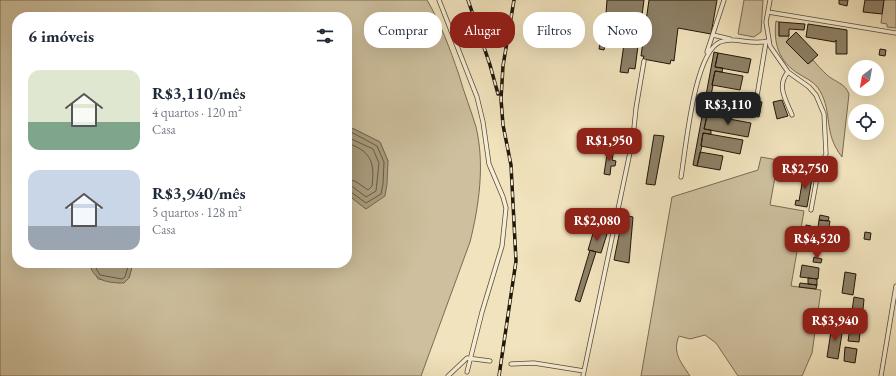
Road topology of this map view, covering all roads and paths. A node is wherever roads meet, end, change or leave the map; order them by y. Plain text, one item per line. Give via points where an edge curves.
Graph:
1 (439, 0) edge
2 (724, 0) edge
3 (770, 0) edge
4 (768, 12) junction
5 (896, 33) edge
6 (713, 35) junction
7 (735, 40) junction
8 (767, 41) junction
9 (644, 61) dead end
10 (703, 62) junction
11 (788, 72) junction
12 (757, 96) dead end
13 (792, 115) dead end
14 (681, 177) dead end
15 (811, 210) dead end
16 (896, 286) edge
17 (471, 358) junction
18 (490, 361) dead end
19 (512, 364) dead end
20 (584, 371) junction
21 (467, 372) dead end
22 (448, 376) edge
23 (583, 376) edge
24 (881, 376) edge

1 - 17 lane via 477,97 489,164 506,208 502,246
2 - 6 lane
3 - 4 lane
4 - 5 lane
4 - 8 lane
6 - 7 lane
6 - 10 lane
7 - 8 lane via 750,43
7 - 10 lane via 725,40 717,44
8 - 11 lane
8 - 12 lane
9 - 20 lane via 633,138
10 - 14 lane
11 - 13 lane via 781,87
11 - 15 lane via 813,91 824,114 826,154 818,172
16 - 24 lane
17 - 18 lane
17 - 21 lane
17 - 22 lane via 465,359
19 - 20 lane via 534,363
20 - 23 lane

